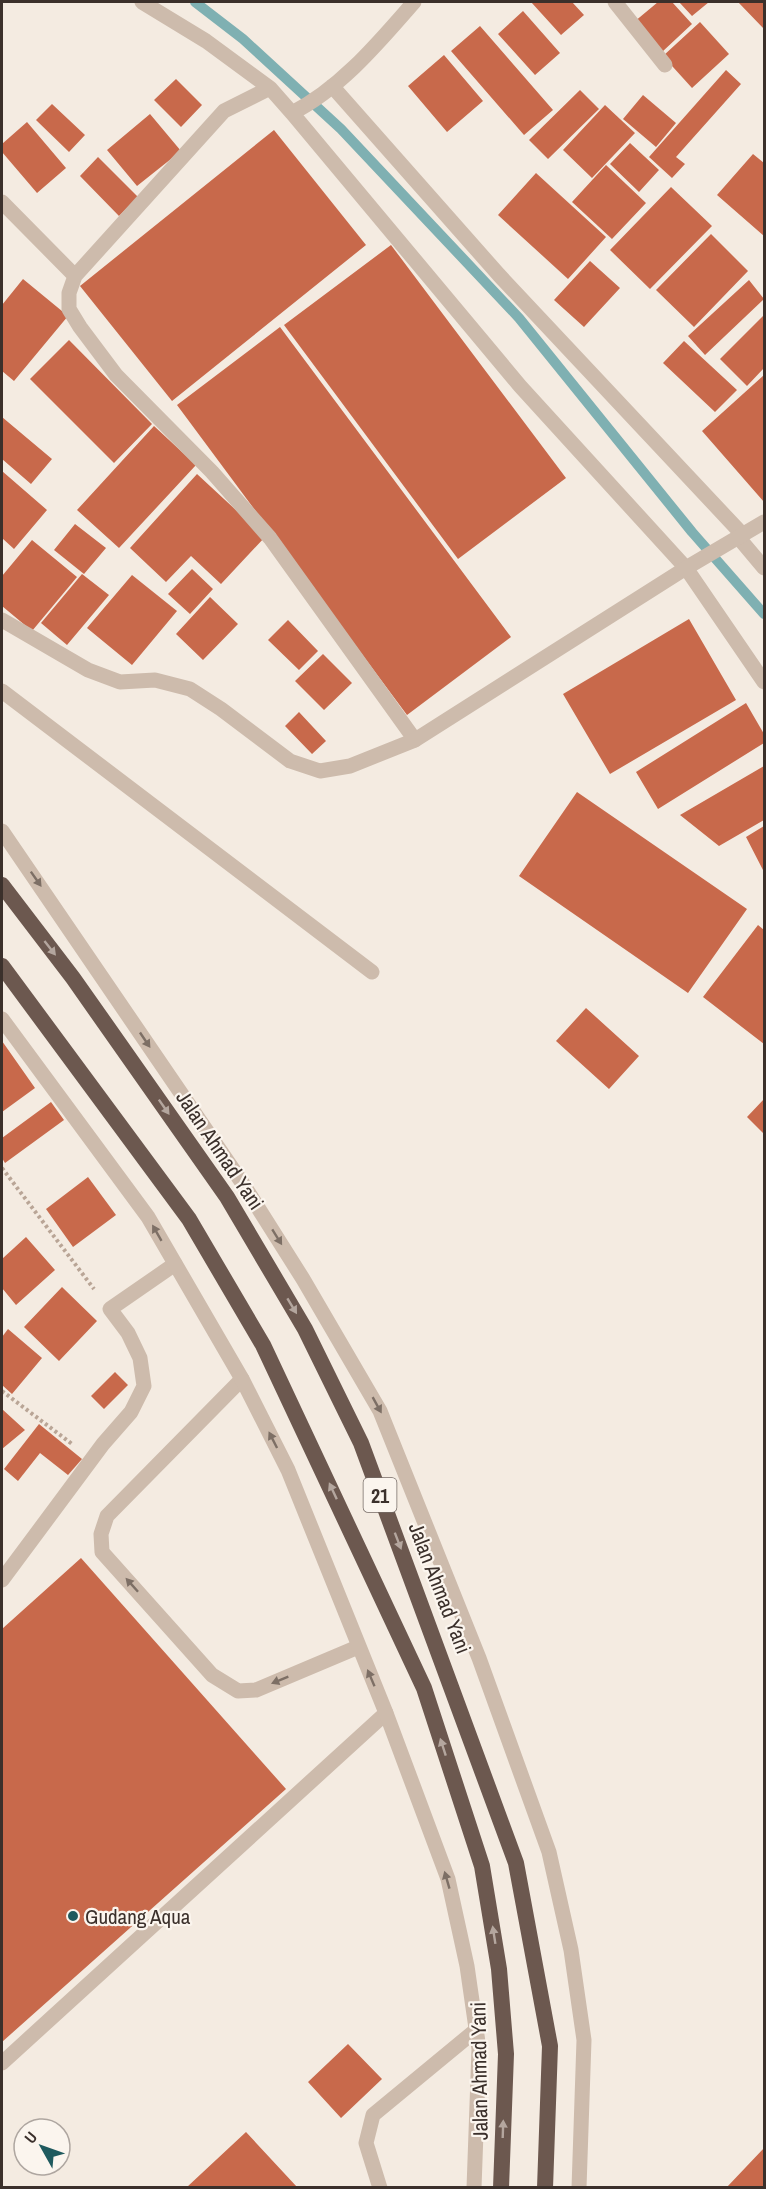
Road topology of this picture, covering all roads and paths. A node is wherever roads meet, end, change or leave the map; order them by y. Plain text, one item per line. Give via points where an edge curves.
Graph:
1 (142, 2) edge
2 (414, 2) edge
3 (615, 2) edge
4 (665, 65) dead end
5 (270, 88) junction
6 (329, 88) junction
7 (296, 111) junction
8 (2, 202) edge
9 (75, 276) junction
10 (765, 522) edge
11 (737, 537) junction
12 (686, 568) junction
13 (765, 568) edge
14 (2, 620) edge
15 (765, 682) edge
16 (2, 691) edge
17 (415, 740) junction
18 (2, 831) edge
19 (2, 885) edge
20 (2, 966) edge
21 (372, 972) dead end
22 (2, 1019) edge
23 (2, 1168) edge
24 (175, 1264) junction
25 (110, 1309) junction
26 (242, 1379) junction
27 (2, 1391) edge
28 (91, 1459) junction
29 (2, 1580) edge
30 (358, 1647) junction
31 (386, 1713) junction
32 (476, 2030) junction
33 (2, 2063) edge
34 (380, 2187) edge
35 (474, 2187) edge
36 (501, 2187) edge
37 (545, 2187) edge
38 (579, 2187) edge

1 - 5 street via 206,41
2 - 6 street via 373,49
3 - 4 street
5 - 7 street
5 - 9 street via 224,111
6 - 7 street
6 - 11 street via 554,331
7 - 12 street via 520,386
8 - 9 street
9 - 17 street via 69,292 69,309 80,327 116,375 212,472 270,538
10 - 11 street
11 - 12 street
11 - 13 street
12 - 15 street
12 - 17 street
14 - 17 street via 88,670 120,682 155,680 190,689 290,761 320,771 350,766
16 - 21 street
18 -> 38 street via 243,1184 380,1411 479,1658 549,1852 571,1950 584,2040
19 -> 37 highway, Jalan Ahmad Yani / 21 via 73,978 227,1197 305,1329 361,1443 516,1863 550,2046
36 -> 20 highway, Jalan Ahmad Yani / 21 via 506,2054 499,1969 482,1866 424,1688 263,1345 189,1219
24 -> 22 street via 148,1217
23 - 25 path
24 - 25 street
24 - 26 street
25 - 28 street via 140,1358 144,1386 131,1412
30 -> 26 street via 288,1470
30 -> 26 street via 256,1690 238,1691 212,1675 102,1552 101,1534 107,1516
27 - 28 path
28 - 29 street
31 -> 30 street
32 -> 31 street via 448,1879
31 - 33 street
32 - 34 street via 374,2115 366,2143
32 - 35 street via 479,2049

